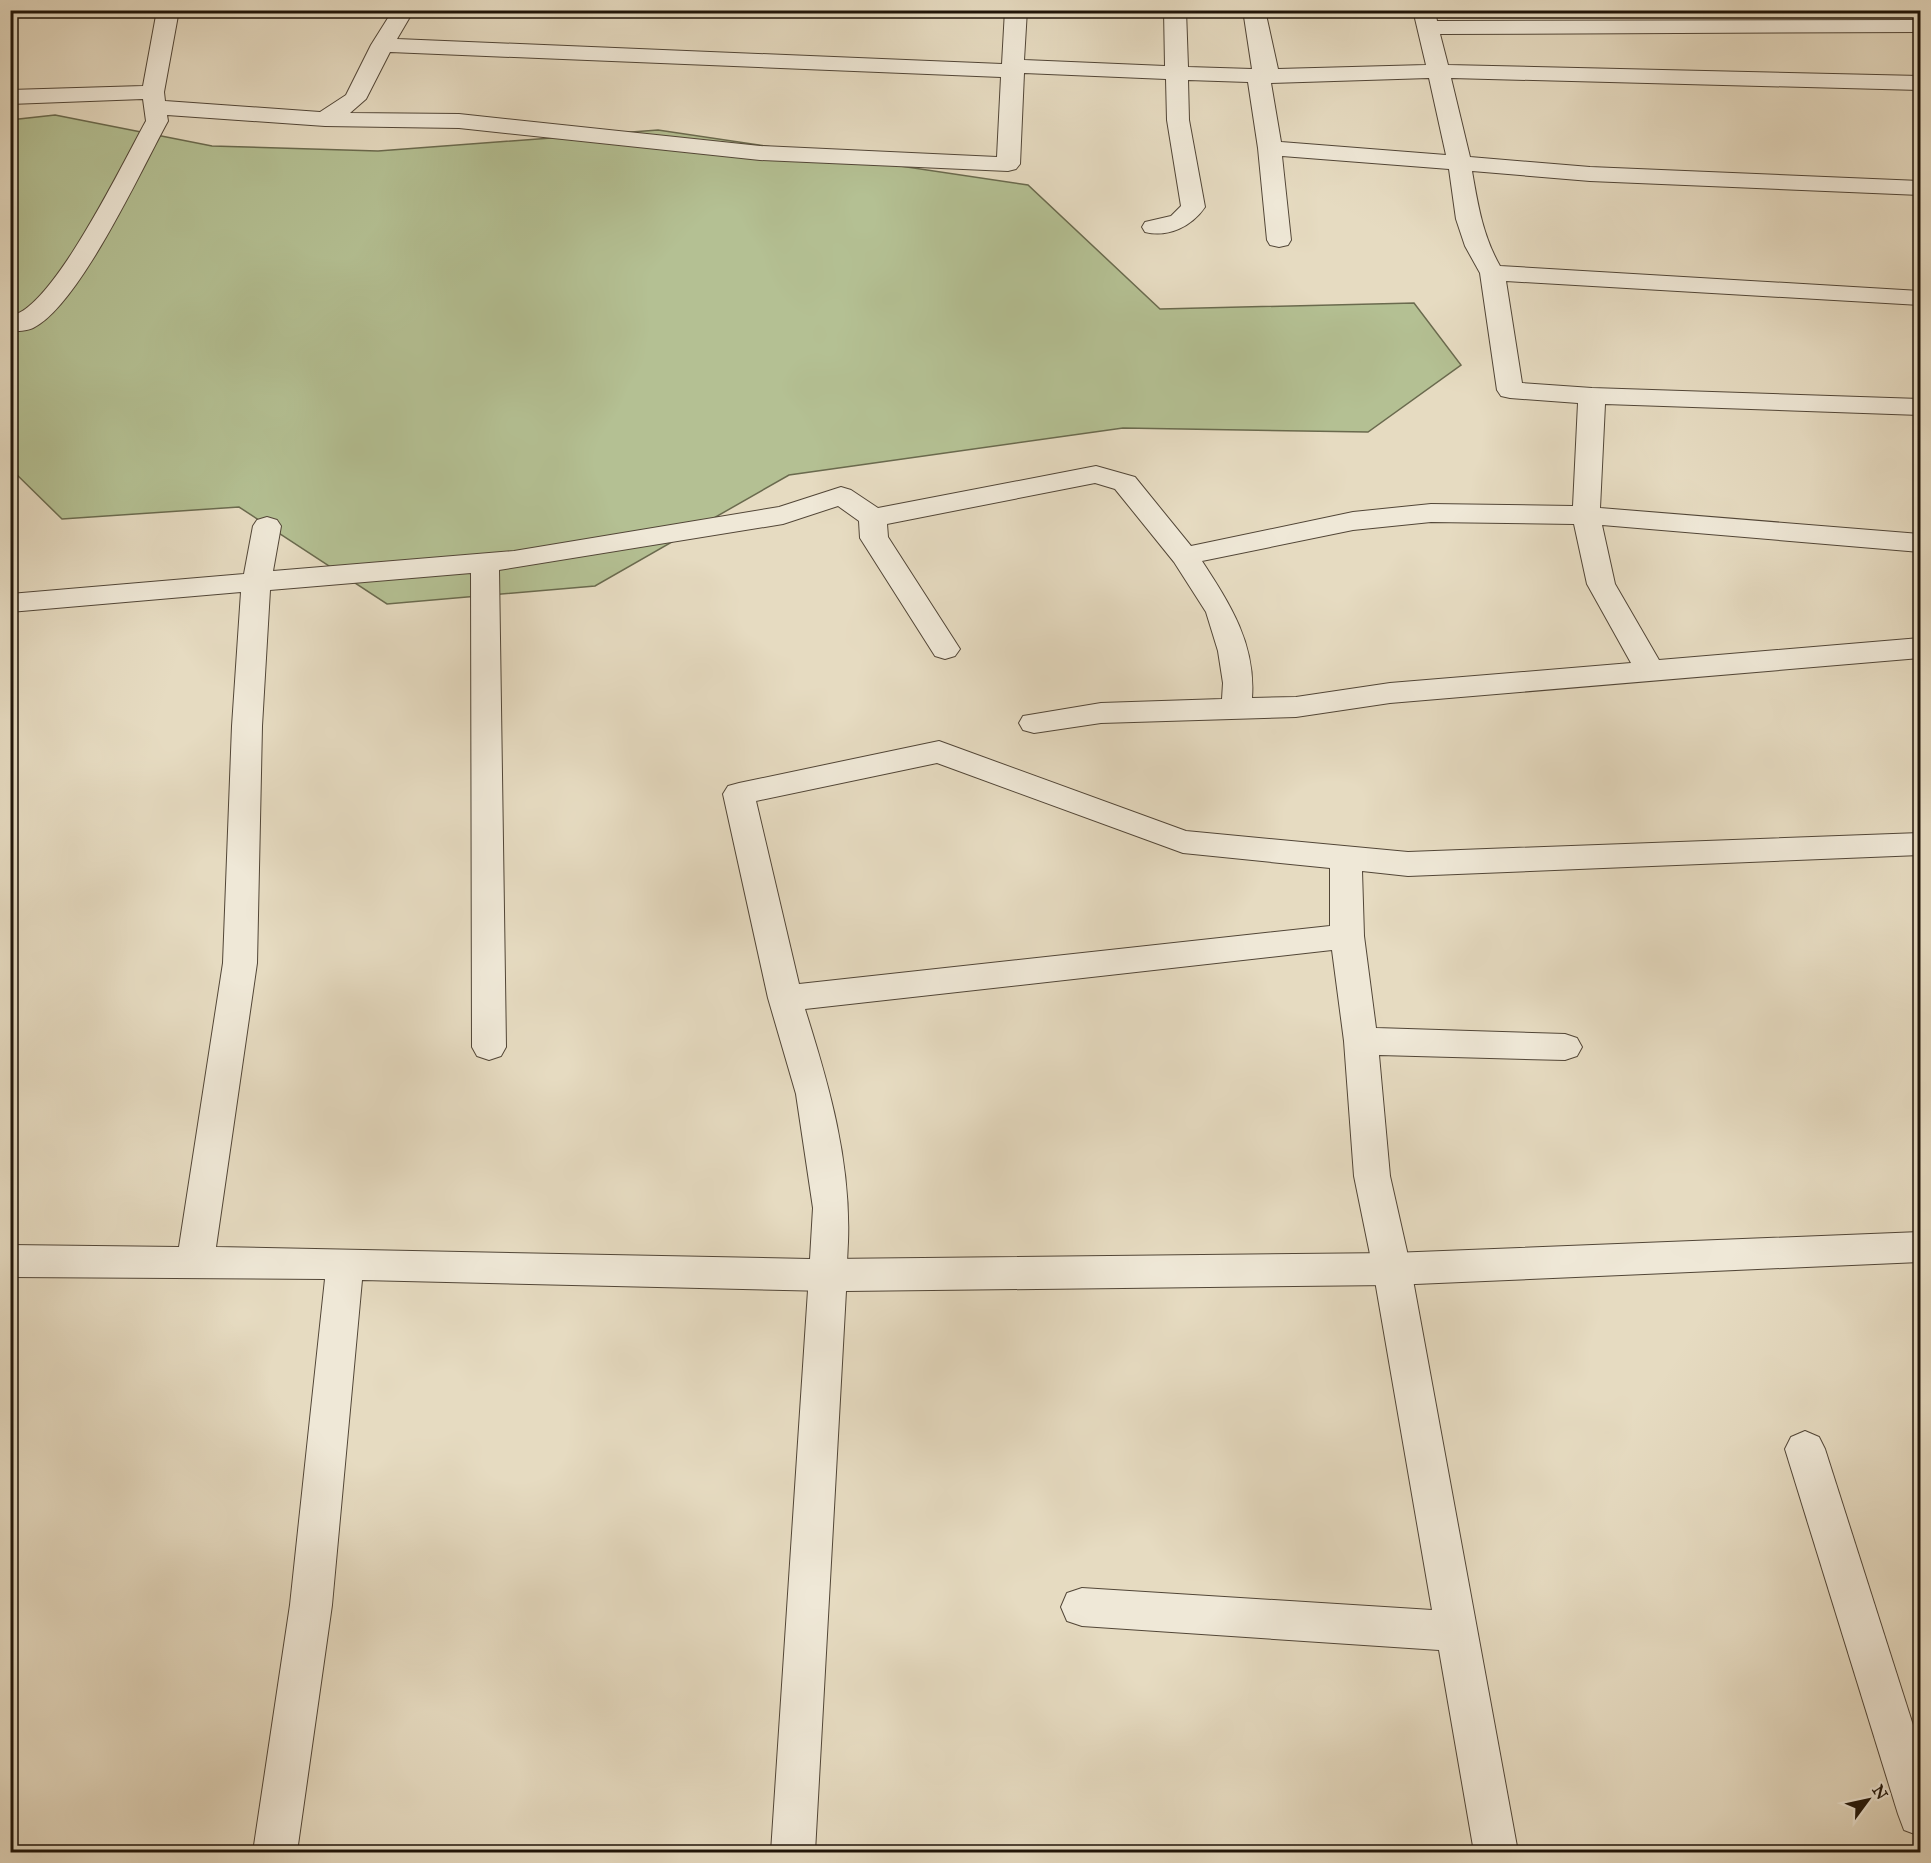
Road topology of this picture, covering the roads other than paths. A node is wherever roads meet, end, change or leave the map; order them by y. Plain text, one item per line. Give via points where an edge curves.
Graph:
1 (168, 10) edge
2 (404, 10) edge
3 (1016, 10) edge
4 (1175, 10) edge
5 (1254, 10) edge
6 (1427, 19) edge
7 (1883, 19) edge
8 (1920, 26) edge
9 (382, 45) junction
10 (1013, 69) junction
11 (1437, 71) junction
12 (1178, 72) junction
13 (1262, 74) junction
14 (1920, 83) edge
15 (10, 97) edge
16 (154, 100) junction
17 (325, 119) junction
18 (1270, 148) junction
19 (1459, 161) junction
20 (1920, 188) edge
21 (1154, 227) dead end
22 (1279, 240) dead end
23 (1492, 273) junction
24 (1920, 298) edge
25 (10, 324) edge
26 (1592, 396) junction
27 (1920, 407) edge
28 (1586, 515) junction
29 (873, 518) junction
30 (267, 526) dead end
31 (1920, 543) edge
32 (1184, 556) junction
33 (485, 563) junction
34 (256, 584) junction
35 (10, 603) edge
36 (1920, 648) edge
37 (945, 649) dead end
38 (1650, 670) junction
39 (1236, 710) junction
40 (1034, 723) dead end
41 (1920, 844) edge
42 (1346, 856) junction
43 (1347, 936) junction
44 (785, 998) junction
45 (1361, 1041) junction
46 (489, 1047) dead end
47 (1565, 1047) dead end
48 (1920, 1247) edge
49 (10, 1261) edge
50 (195, 1264) junction
51 (345, 1264) junction
52 (1392, 1269) junction
53 (828, 1275) junction
54 (1805, 1449) dead end
55 (1082, 1607) dead end
56 (1457, 1631) junction
57 (1920, 1814) edge
58 (275, 1852) edge
59 (794, 1852) edge
60 (1496, 1852) edge

1 - 16 street
2 - 9 street
3 - 10 street
4 - 12 street
5 - 13 street
6 - 7 street
6 - 11 street
7 - 8 street
9 - 10 street
9 - 17 street via 355,99
10 - 12 street
10 - 17 street via 1008,164 760,153 459,121
11 - 13 street via 1368,76
11 - 14 street
11 - 19 street
12 - 13 street
12 - 21 street via 1178,120 1193,207 1179,222
13 - 18 street
15 - 16 street
16 - 17 street
16 - 25 street via 157,121 82,257 57,294 25,322
18 - 19 street
18 - 22 street
19 - 20 street via 1590,174
19 - 23 street via 1468,219
23 - 24 street
23 - 26 street via 1510,390
26 - 27 street
26 - 28 street
28 - 31 street
28 - 32 street via 1431,513 1383,517
28 - 38 street via 1601,584
29 - 32 street via 1096,474 1125,483
29 - 33 street via 840,496 783,515
29 - 37 street via 874,537
30 - 34 street
32 - 39 street via 1220,612 1233,651 1238,683
33 - 34 street
33 - 46 street
34 - 35 street
34 - 50 street via 240,963
36 - 38 street
38 - 39 street
39 - 40 street via 1101,713
41 - 42 street via 1448,864 1408,864
42 - 43 street
42 - 44 street via 1183,842 939,752 739,794
43 - 44 street
43 - 45 street
44 - 53 street via 814,1094 828,1174
45 - 47 street
45 - 52 street via 1374,1195
48 - 52 street
49 - 50 street
50 - 51 street
51 - 53 street
51 - 58 street via 311,1605
52 - 53 street
52 - 56 street
53 - 59 street
54 - 57 street
55 - 56 street
56 - 60 street

